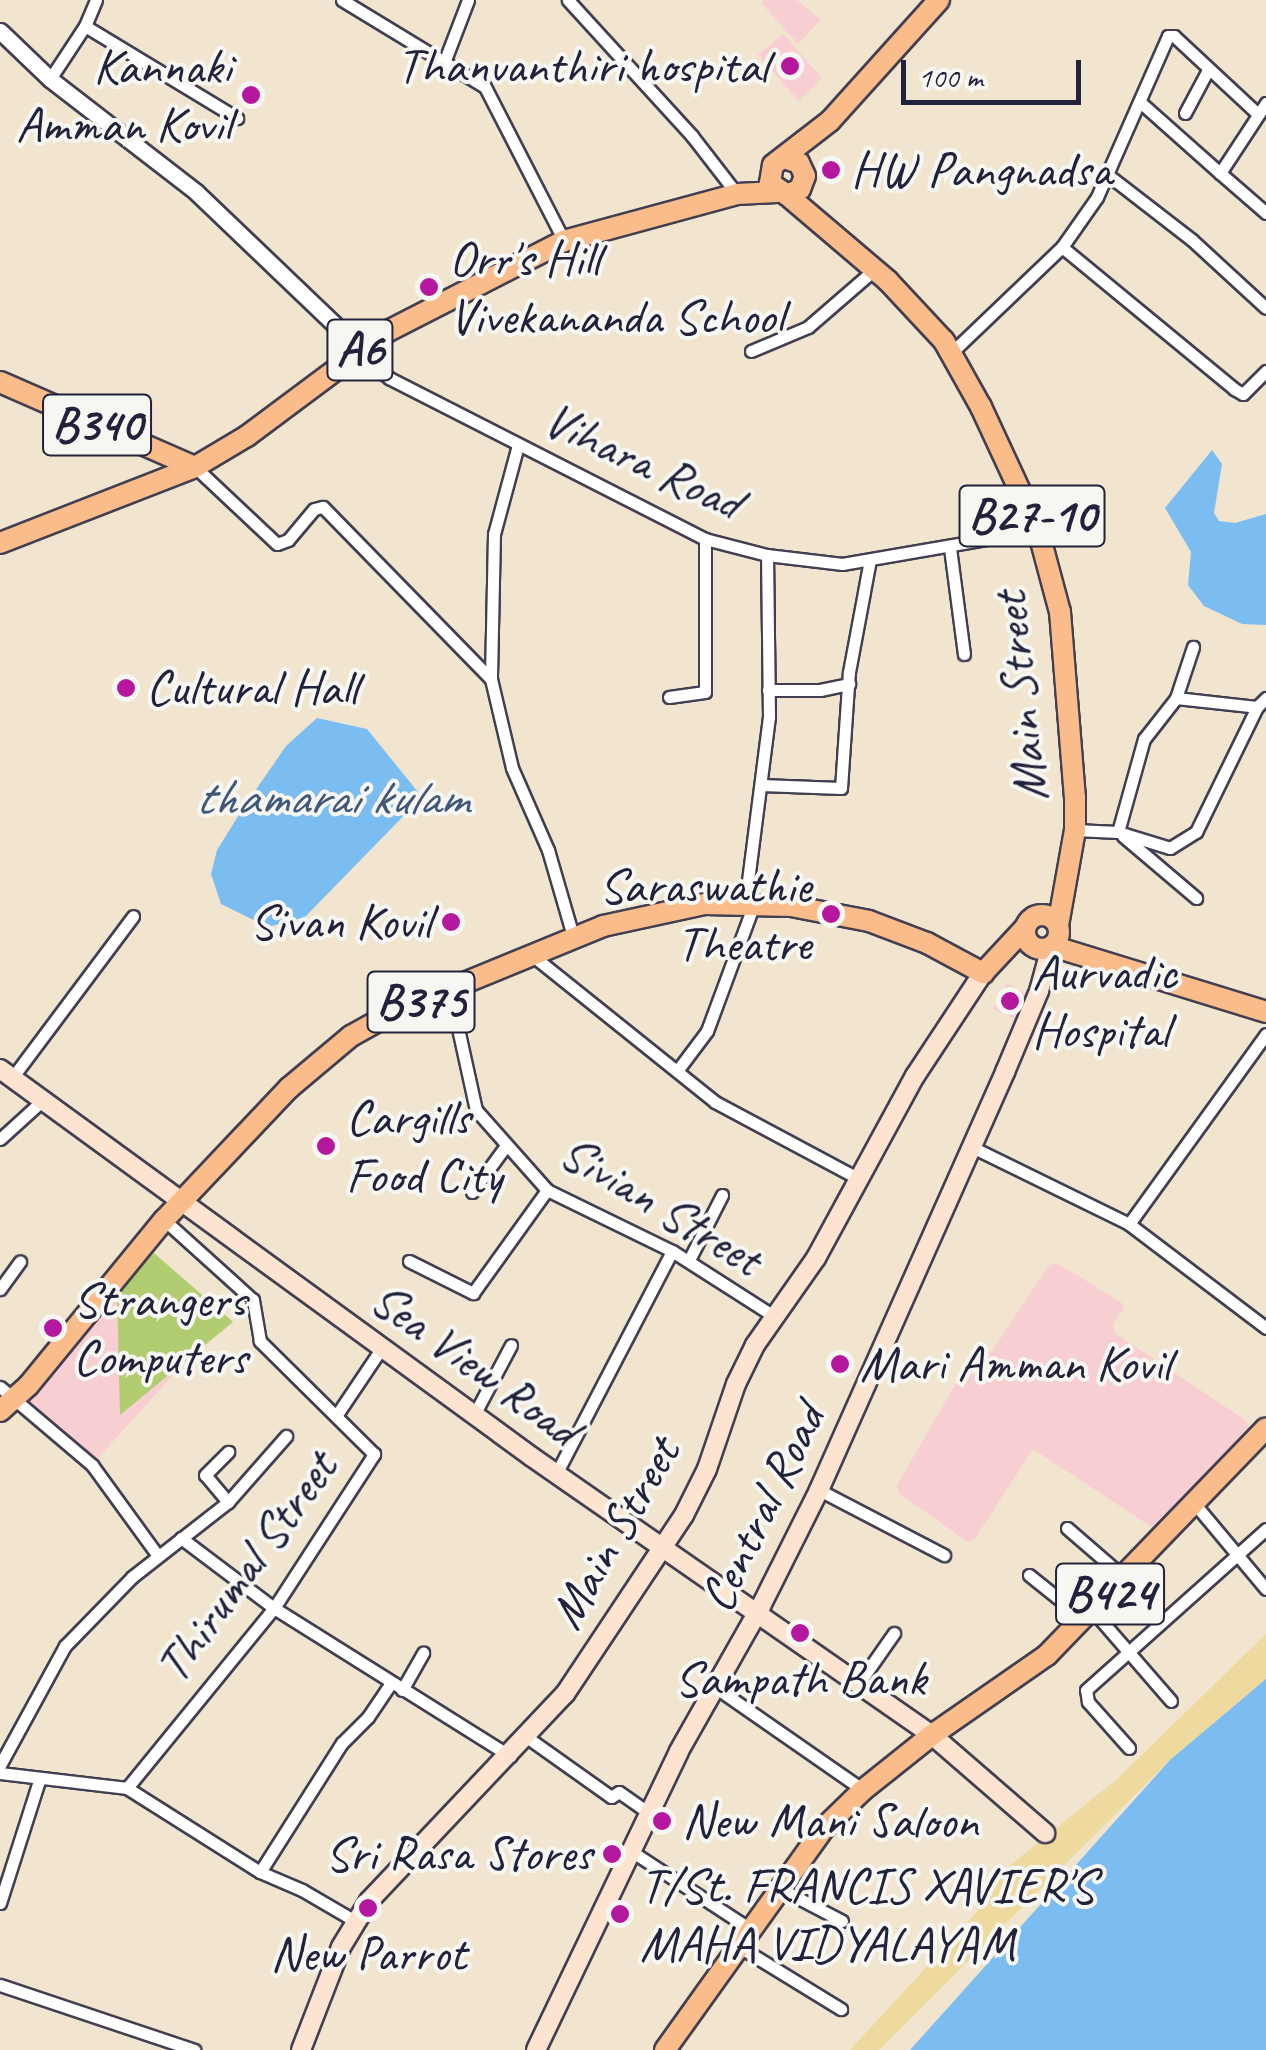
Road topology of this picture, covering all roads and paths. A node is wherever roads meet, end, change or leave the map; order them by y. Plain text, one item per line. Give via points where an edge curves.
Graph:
1 (96, 0) edge
2 (342, 0) edge
3 (468, 0) edge
4 (568, 0) edge
5 (939, 0) edge
6 (85, 26) junction
7 (0, 31) edge
8 (446, 60) junction
9 (1208, 70) junction
10 (50, 78) junction
11 (1140, 102) junction
12 (1262, 108) edge
13 (1185, 113) dead end
14 (237, 118) dead end
15 (1220, 173) junction
16 (1108, 175) junction
17 (788, 178) junction
18 (737, 194) junction
19 (1266, 214) edge
20 (564, 241) junction
21 (1062, 247) junction
22 (874, 269) junction
23 (1266, 308) edge
24 (357, 352) junction
25 (751, 352) dead end
26 (952, 353) junction
27 (1266, 371) edge
28 (0, 382) edge
29 (518, 445) junction
30 (196, 467) junction
31 (1038, 530) junction
32 (705, 539) junction
33 (0, 542) edge
34 (950, 548) junction
35 (767, 555) junction
36 (870, 560) junction
37 (1193, 647) dead end
38 (964, 654) dead end
39 (491, 679) junction
40 (849, 684) junction
41 (768, 690) junction
42 (669, 697) dead end
43 (1176, 698) junction
44 (1262, 702) edge
45 (760, 785) junction
46 (1076, 830) junction
47 (1118, 832) junction
48 (1196, 898) dead end
49 (750, 904) junction
50 (133, 916) dead end
51 (573, 936) junction
52 (1044, 936) junction
53 (534, 956) junction
54 (983, 973) junction
55 (450, 992) junction
56 (1266, 1012) edge
57 (1266, 1034) edge
58 (678, 1071) junction
59 (6, 1073) edge
60 (43, 1100) junction
61 (0, 1139) edge
62 (505, 1147) junction
63 (972, 1147) junction
64 (859, 1179) junction
65 (546, 1190) junction
66 (472, 1192) dead end
67 (722, 1195) dead end
68 (181, 1201) junction
69 (164, 1220) junction
70 (1129, 1224) junction
71 (672, 1251) junction
72 (20, 1260) dead end
73 (688, 1260) junction
74 (409, 1261) dead end
75 (0, 1288) edge
76 (772, 1315) junction
77 (1265, 1324) edge
78 (383, 1346) junction
79 (511, 1346) dead end
80 (8, 1392) edge
81 (0, 1411) edge
82 (474, 1415) junction
83 (336, 1416) junction
84 (1266, 1428) edge
85 (286, 1436) dead end
86 (228, 1452) dead end
87 (556, 1474) junction
88 (819, 1490) junction
89 (228, 1502) junction
90 (1194, 1503) junction
91 (1067, 1528) dead end
92 (1266, 1529) edge
93 (182, 1538) junction
94 (664, 1547) junction
95 (944, 1555) dead end
96 (1237, 1555) junction
97 (158, 1556) junction
98 (1029, 1574) dead end
99 (1126, 1578) junction
100 (1266, 1589) edge
101 (274, 1608) junction
102 (758, 1612) junction
103 (1089, 1615) junction
104 (894, 1633) dead end
105 (1128, 1650) junction
106 (423, 1653) dead end
107 (859, 1683) junction
108 (715, 1686) junction
109 (396, 1687) junction
110 (1171, 1700) dead end
111 (932, 1735) junction
112 (528, 1738) junction
113 (1129, 1748) dead end
114 (510, 1756) junction
115 (0, 1765) edge
116 (0, 1773) edge
117 (40, 1778) junction
118 (127, 1788) junction
119 (863, 1790) junction
120 (649, 1813) junction
121 (1045, 1833) dead end
122 (631, 1851) junction
123 (260, 1872) junction
124 (779, 1888) junction
125 (0, 1904) edge
126 (355, 1921) junction
127 (842, 1922) dead end
128 (744, 1938) junction
129 (0, 1986) edge
130 (841, 2008) dead end
131 (194, 2050) edge
132 (302, 2050) edge
133 (536, 2050) edge
134 (665, 2050) edge

1 - 6 street
2 - 8 street
3 - 8 street
4 - 18 street
5 - 17 main road
6 - 10 street
6 - 14 street
7 - 10 street
8 - 20 street via 485,87
9 - 11 street via 1168,36
9 - 12 street
9 - 13 street
10 - 24 street via 196,192
11 - 15 street
11 - 16 street
12 - 15 street
15 - 19 street
16 - 21 street
16 - 23 street
17 - 18 main road, A6
17 - 22 main road, Main Street / B27-10
18 - 20 main road, A6
20 - 24 main road, A6 via 438,302
21 - 26 street
21 - 27 street via 1234,390 1243,394
22 - 25 street via 808,327
22 - 26 main road, Main Street / B27-10
24 - 29 street, Vihara Road via 388,378
24 - 30 main road, A6
26 - 31 main road, Main Street / B27-10
28 - 30 main road, B340
29 - 32 street, Vihara Road
29 - 39 street via 494,534
30 - 33 main road, A6
30 - 39 street via 277,544 323,507
31 - 34 street, Vihara Road
31 - 46 main road, Main Street / B27-10 via 1064,638
32 - 35 street, Vihara Road
32 - 42 street via 704,692
34 - 36 street, Vihara Road
34 - 38 street
35 - 36 street, Vihara Road via 842,564
35 - 41 street
36 - 40 street
37 - 43 street
39 - 51 street via 512,768 548,850
40 - 41 street
40 - 45 street via 840,790
41 - 45 street
43 - 44 street
43 - 47 street via 1144,739
44 - 47 street via 1196,832 1170,848
45 - 49 street
46 - 47 street
46 - 52 main road, Main Street / B27-10
47 - 48 street
49 - 51 main road, B375 via 676,907
49 - 54 main road, B375 via 868,922
49 - 58 street via 707,1031
50 - 59 street
51 - 53 main road, B375
52 - 54 main road, Main Street
52 - 56 main road
52 - 63 main road, Central Road via 1039,991
53 - 55 main road, B375
53 - 58 street
54 - 64 main road, Main Street
55 - 62 street, Sivian Street via 476,1110
55 - 68 main road, B375 via 396,1012 334,1049
57 - 70 street
58 - 64 street via 715,1102
59 - 60 main road, Sea View Road
60 - 61 street
60 - 68 main road, Sea View Road
62 - 65 street, Sivian Street
62 - 66 street
63 - 70 street
63 - 88 main road, Central Road
64 - 76 main road, Main Street via 816,1258
65 - 71 street, Sivian Street
65 - 74 street via 473,1293
67 - 73 street
68 - 69 main road, B375
68 - 78 main road, Sea View Road
69 - 80 main road, B375
69 - 83 street, Thirumal Street via 254,1300 260,1342
70 - 77 street
71 - 73 street, Sivian Street
71 - 87 street
72 - 75 street
73 - 76 street, Sivian Street
76 - 94 main road, Main Street via 736,1384 702,1480
78 - 82 main road, Sea View Road
78 - 83 street
79 - 82 street
80 - 81 main road, B375
80 - 97 street via 92,1465
82 - 87 main road, Sea View Road
83 - 101 street, Thirumal Street via 374,1454
84 - 90 main road, B424
85 - 89 street
86 - 89 street via 205,1475
87 - 94 main road, Sea View Road
88 - 95 street
88 - 102 main road, Central Road
89 - 93 street
90 - 96 street
90 - 99 main road, B424
91 - 99 street
92 - 96 street
93 - 97 street
93 - 101 street
94 - 102 main road, Sea View Road
94 - 112 main road, Main Street
96 - 100 street
96 - 105 street
97 - 115 street via 65,1646
98 - 103 street
99 - 103 main road, B424
101 - 109 street
101 - 118 street, Thirumal Street
102 - 107 main road, Sea View Road
102 - 108 main road, Central Road
103 - 105 street
103 - 111 main road, B424 via 1031,1668
104 - 107 street
105 - 110 street
105 - 113 street via 1086,1695
106 - 109 street
107 - 111 main road, Sea View Road
108 - 119 street
108 - 120 main road, Central Road
109 - 114 street
109 - 123 street via 342,1743
111 - 119 main road, B424
111 - 121 main road, Sea View Road
112 - 114 main road, Main Street
112 - 120 street via 611,1797 619,1792
114 - 126 main road, Main Street via 447,1815
116 - 117 street
117 - 118 street
117 - 125 street
118 - 123 street
119 - 124 main road, B424 via 822,1829
120 - 122 main road, Central Road
122 - 128 street
122 - 133 main road, Central Road
123 - 126 street
124 - 127 street
124 - 128 main road, B424
126 - 132 main road, Main Street
128 - 130 street
128 - 134 main road, B424
129 - 131 street

